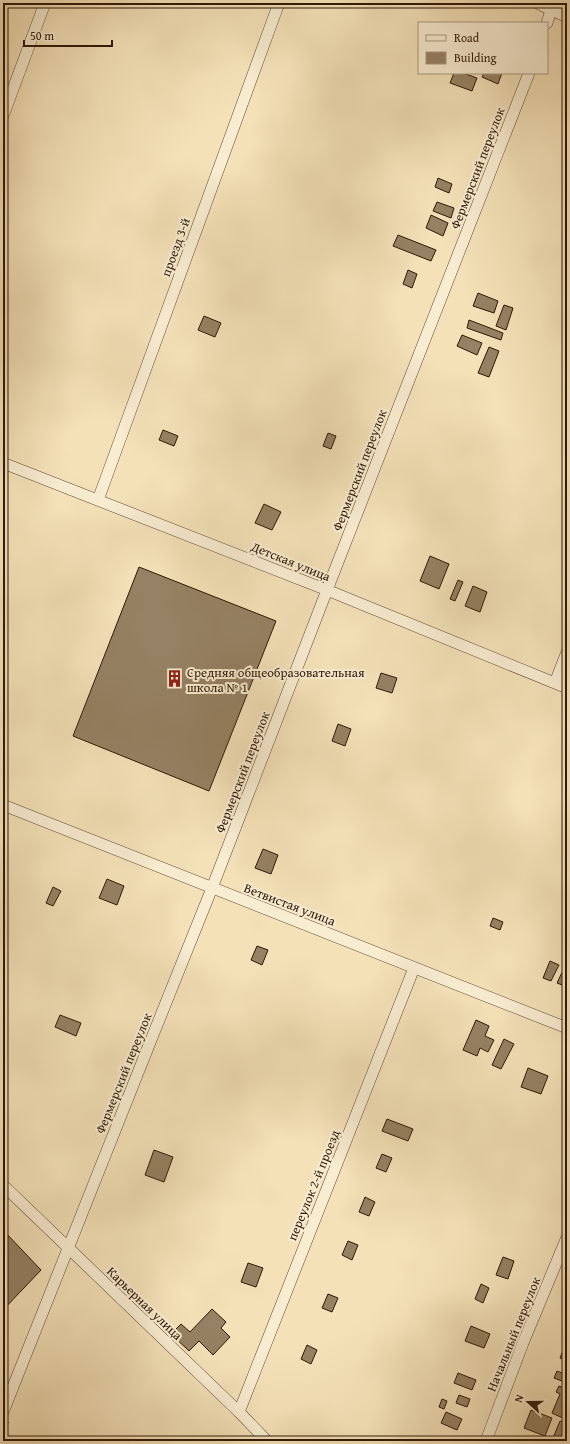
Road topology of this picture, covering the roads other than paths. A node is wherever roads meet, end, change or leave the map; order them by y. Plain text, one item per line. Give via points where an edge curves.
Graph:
1 (45, 3) edge
2 (279, 3) edge
3 (537, 3) edge
4 (551, 10) junction
5 (567, 17) edge
6 (547, 22) edge
7 (529, 74) edge
8 (3, 116) edge
9 (3, 463) edge
10 (98, 500) junction
11 (327, 590) junction
12 (567, 652) edge
13 (555, 683) junction
14 (567, 688) edge
15 (3, 806) edge
16 (212, 888) junction
17 (414, 968) junction
18 (567, 1028) edge
19 (3, 1186) edge
20 (567, 1237) edge
21 (68, 1249) junction
22 (3, 1412) edge
23 (239, 1412) junction
24 (267, 1441) edge
25 (486, 1441) edge

1 - 8 street
2 - 10 street, проезд 3-й
3 - 4 street
4 - 5 street
4 - 6 street
7 - 11 street, Фермерский переулок
9 - 10 street, Детская улица
10 - 11 street, Детская улица
11 - 13 street, Детская улица
11 - 16 street, Фермерский переулок
12 - 13 street
13 - 14 street, Детская улица
15 - 16 street, Ветвистая улица
16 - 17 street, Ветвистая улица
16 - 21 street, Фермерский переулок
17 - 18 street, Ветвистая улица
17 - 23 street, переулок 2-й проезд
19 - 21 street, Карьерная улица
20 - 25 street, Начальный переулок
21 - 22 street, Фермерский переулок
21 - 23 street, Карьерная улица
23 - 24 street, Карьерная улица

